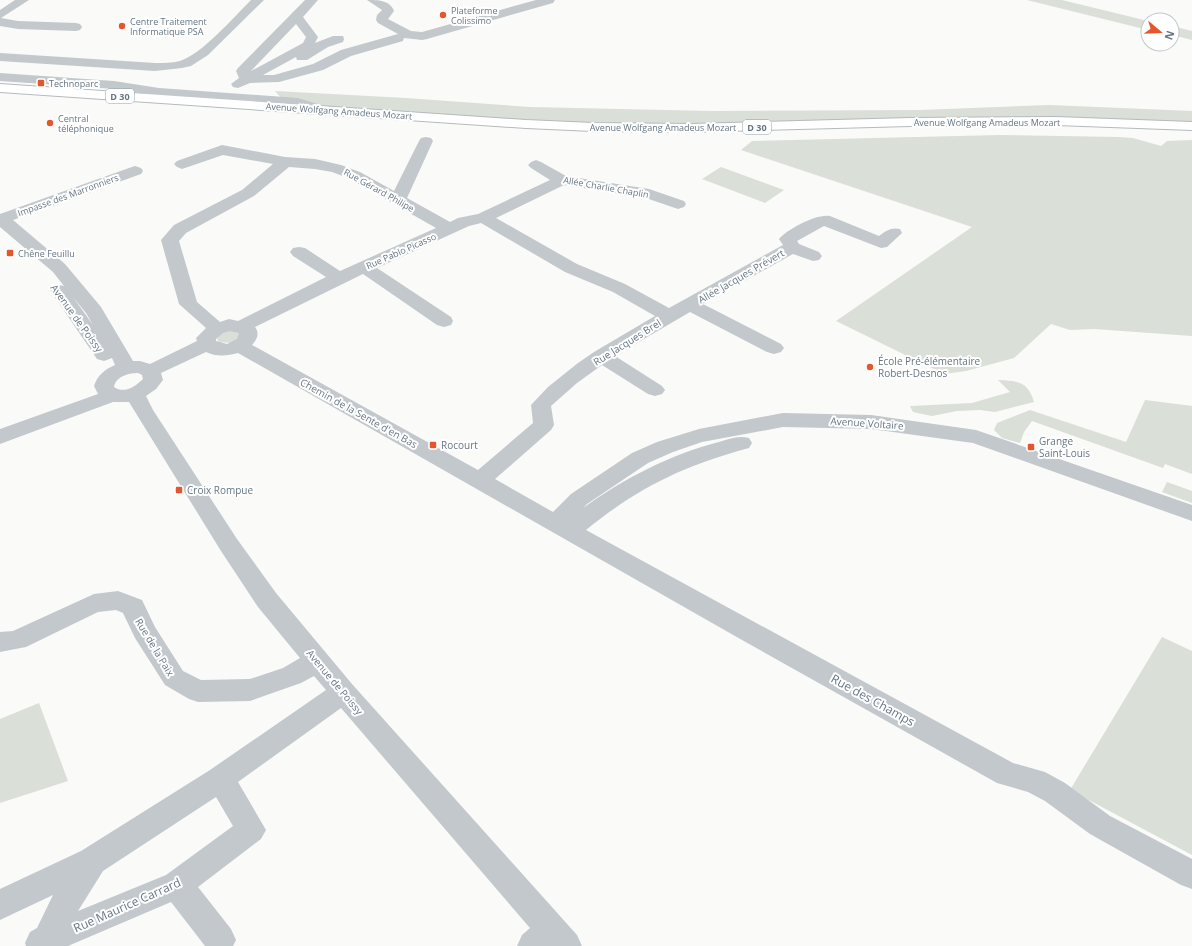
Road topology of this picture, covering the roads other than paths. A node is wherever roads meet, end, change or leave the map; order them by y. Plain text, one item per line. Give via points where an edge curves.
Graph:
1 (24, 0) edge
2 (258, 0) edge
3 (312, 0) edge
4 (373, 0) edge
5 (549, 0) edge
6 (0, 16) edge
7 (296, 16) junction
8 (61, 21) dead end
9 (0, 22) edge
10 (76, 27) dead end
11 (275, 37) junction
12 (312, 37) junction
13 (398, 38) dead end
14 (338, 39) dead end
15 (0, 57) edge
16 (0, 77) edge
17 (21, 78) junction
18 (247, 79) junction
19 (3, 87) edge
20 (227, 100) junction
21 (1192, 126) edge
22 (426, 141) dead end
23 (285, 162) junction
24 (182, 164) dead end
25 (536, 165) dead end
26 (135, 171) dead end
27 (562, 180) junction
28 (398, 199) junction
29 (678, 204) dead end
30 (483, 218) junction
31 (0, 219) edge
32 (450, 229) junction
33 (0, 234) edge
34 (892, 234) dead end
35 (792, 246) junction
36 (299, 252) dead end
37 (813, 256) dead end
38 (364, 267) junction
39 (339, 278) junction
40 (690, 305) junction
41 (669, 316) junction
42 (444, 321) dead end
43 (211, 336) junction
44 (243, 337) junction
45 (774, 348) dead end
46 (601, 356) junction
47 (122, 370) junction
48 (150, 371) junction
49 (655, 390) dead end
50 (123, 394) junction
51 (0, 437) edge
52 (480, 480) junction
53 (1192, 513) edge
54 (563, 527) junction
55 (1192, 528) edge
56 (0, 642) edge
57 (317, 661) junction
58 (343, 692) junction
59 (220, 779) junction
60 (92, 861) junction
61 (1192, 875) edge
62 (177, 885) junction
63 (0, 905) edge
64 (220, 940) dead end
65 (550, 940) edge
66 (43, 944) edge

1 - 6 street
2 - 15 street via 200,54 187,62 173,66 155,68
3 - 7 street
4 - 5 street via 387,8 388,11 382,20 415,36
6 - 8 street
7 - 11 street
7 - 12 street
9 - 10 street
11 - 12 street
11 - 18 street via 243,71
12 - 18 street via 308,45
13 - 18 street via 346,52 318,67 282,77
14 - 18 street via 323,44 281,69
16 - 17 street
17 - 19 street
17 - 20 street via 114,85
18 - 20 street via 238,84
19 - 20 main road, D 30
20 - 21 main road, Avenue Wolfgang Amadeus Mozart / D 30 via 323,110 593,127 1056,121
22 - 28 street
23 - 24 street, Rue Gérard Philipe via 222,150
23 - 28 street, Rue Gérard Philipe via 336,168
23 - 43 street via 248,193 180,229 170,240 188,304 213,324
25 - 27 street, Allée Charlie Chaplin
26 - 31 street, Impasse des Marronniers
27 - 29 street, Allée Charlie Chaplin via 649,194
27 - 30 street, Rue Pablo Picasso
28 - 32 street, Rue Gérard Philipe
30 - 32 street, Rue Pablo Picasso via 464,222
30 - 41 street, Rue Jacques Brel via 571,268 619,288
31 - 47 street, Avenue de Poissy via 59,268 94,311
32 - 38 street, Rue Pablo Picasso
33 - 47 street, Avenue de Poissy via 55,285
34 - 35 street via 881,243 824,220 788,239
35 - 37 street, Allée Jacques Prévert
35 - 40 street, Allée Jacques Prévert
36 - 39 street
38 - 39 street, Rue Pablo Picasso
38 - 42 street
39 - 44 street, Rue Pablo Picasso
40 - 41 street, Allée Jacques Prévert
40 - 45 street
41 - 46 street, Rue Jacques Brel
43 - 44 street via 229,325
43 - 48 street
44 - 52 street, Chemin de la Sente d'en Bas via 268,362
46 - 49 street
46 - 52 street, Rue Jacques Brel via 551,394 541,405 544,425
47 - 48 street via 140,367
47 - 50 street, Avenue de Poissy via 105,381 104,386 105,391
48 - 50 street via 153,380 150,386
50 - 51 street
50 - 57 street, Avenue de Poissy via 143,410 228,546 267,600
52 - 54 street, Chemin de la Sente d'en Bas
53 - 54 street, Avenue Voltaire via 976,437 871,422 783,420 699,436 640,458 579,499
54 - 55 street, Avenue Voltaire via 626,488 674,463 705,451 763,438 830,433 891,434 970,446
54 - 61 street, Rue des Champs via 1007,774 1036,781 1100,825
56 - 57 street, Rue de la Paix via 17,640 94,603 118,600 132,607 174,678 198,691 250,690 292,676
57 - 58 street, Avenue de Poissy
58 - 59 street, Rue Maurice Carrard
58 - 65 street, Avenue de Poissy via 455,818
59 - 60 street, Rue Maurice Carrard
59 - 62 street, Rue Maurice Carrard via 251,830
60 - 63 street, Rue Maurice Carrard
60 - 66 street, Rue Maurice Carrard
62 - 64 street
62 - 66 street, Rue Maurice Carrard

